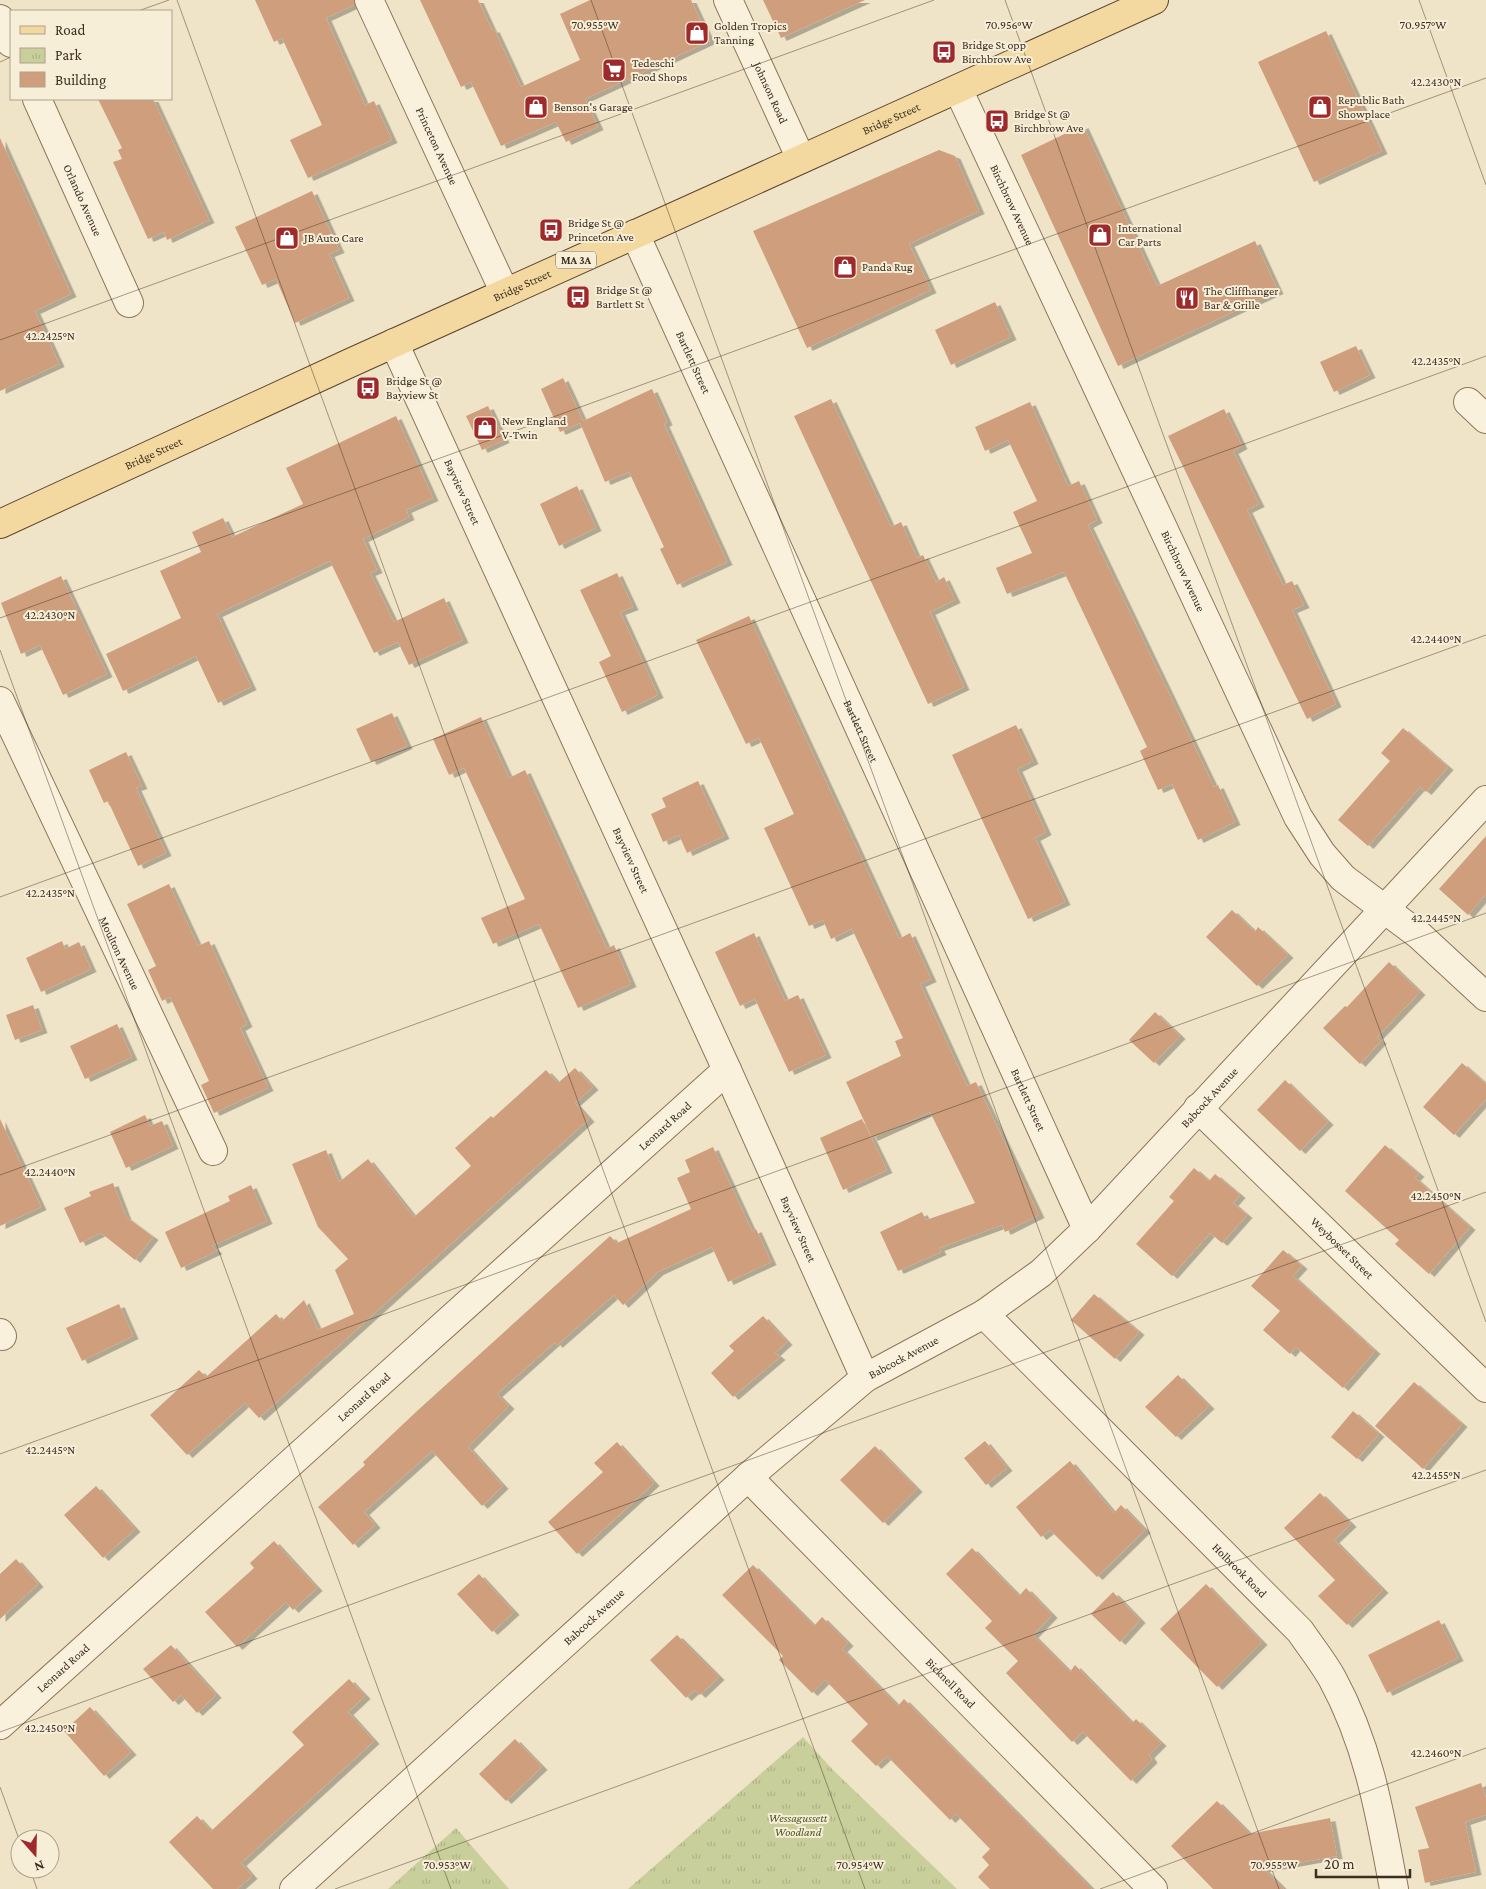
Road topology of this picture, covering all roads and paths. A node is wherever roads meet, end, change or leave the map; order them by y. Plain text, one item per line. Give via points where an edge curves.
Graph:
1 (14, 0) edge
2 (370, 0) edge
3 (728, 0) edge
4 (1154, 0) edge
5 (1124, 6) edge
6 (0, 19) edge
7 (10, 41) edge
8 (958, 89) junction
9 (37, 100) edge
10 (801, 159) junction
11 (635, 234) junction
12 (505, 293) junction
13 (129, 303) dead end
14 (394, 343) junction
15 (0, 524) edge
16 (0, 701) edge
17 (1486, 800) edge
18 (1384, 908) junction
19 (1486, 997) edge
20 (727, 1070) junction
21 (1198, 1108) junction
22 (213, 1151) dead end
23 (1087, 1229) junction
24 (984, 1314) junction
25 (865, 1378) junction
26 (1486, 1388) edge
27 (748, 1477) junction
28 (0, 1725) edge
29 (294, 1889) edge
30 (1153, 1889) edge
31 (1394, 1889) edge

1 - 6 street
2 - 12 street, Princeton Avenue
3 - 10 street, Johnson Road
4 - 5 main road, Bridge Street / MA 3A
5 - 8 main road, Bridge Street / MA 3A
6 - 7 street
8 - 10 main road, Bridge Street / MA 3A
8 - 18 street, Birchbrow Avenue via 1298,817 1322,854 1344,878
9 - 13 street, Orlando Avenue
10 - 11 main road, Bridge Street / MA 3A
11 - 12 main road, Bridge Street / MA 3A
11 - 23 street, Bartlett Street
12 - 14 main road, Bridge Street / MA 3A
14 - 15 main road, Bridge Street / MA 3A
14 - 20 street, Bayview Street
16 - 22 street, Moulton Avenue
17 - 18 street, Babcock Avenue
18 - 19 street, Birchbrow Avenue via 1419,935
18 - 21 street, Babcock Avenue
20 - 25 street, Bayview Street
20 - 28 street, Leonard Road
21 - 23 street, Babcock Avenue
21 - 26 street, Weybosset Street
23 - 24 street, Babcock Avenue via 1041,1273
24 - 25 street, Babcock Avenue
24 - 31 street, Holbrook Road via 1300,1631 1331,1676 1364,1750 1377,1794
25 - 27 street, Babcock Avenue
27 - 29 street, Babcock Avenue
27 - 30 street, Bicknell Road

